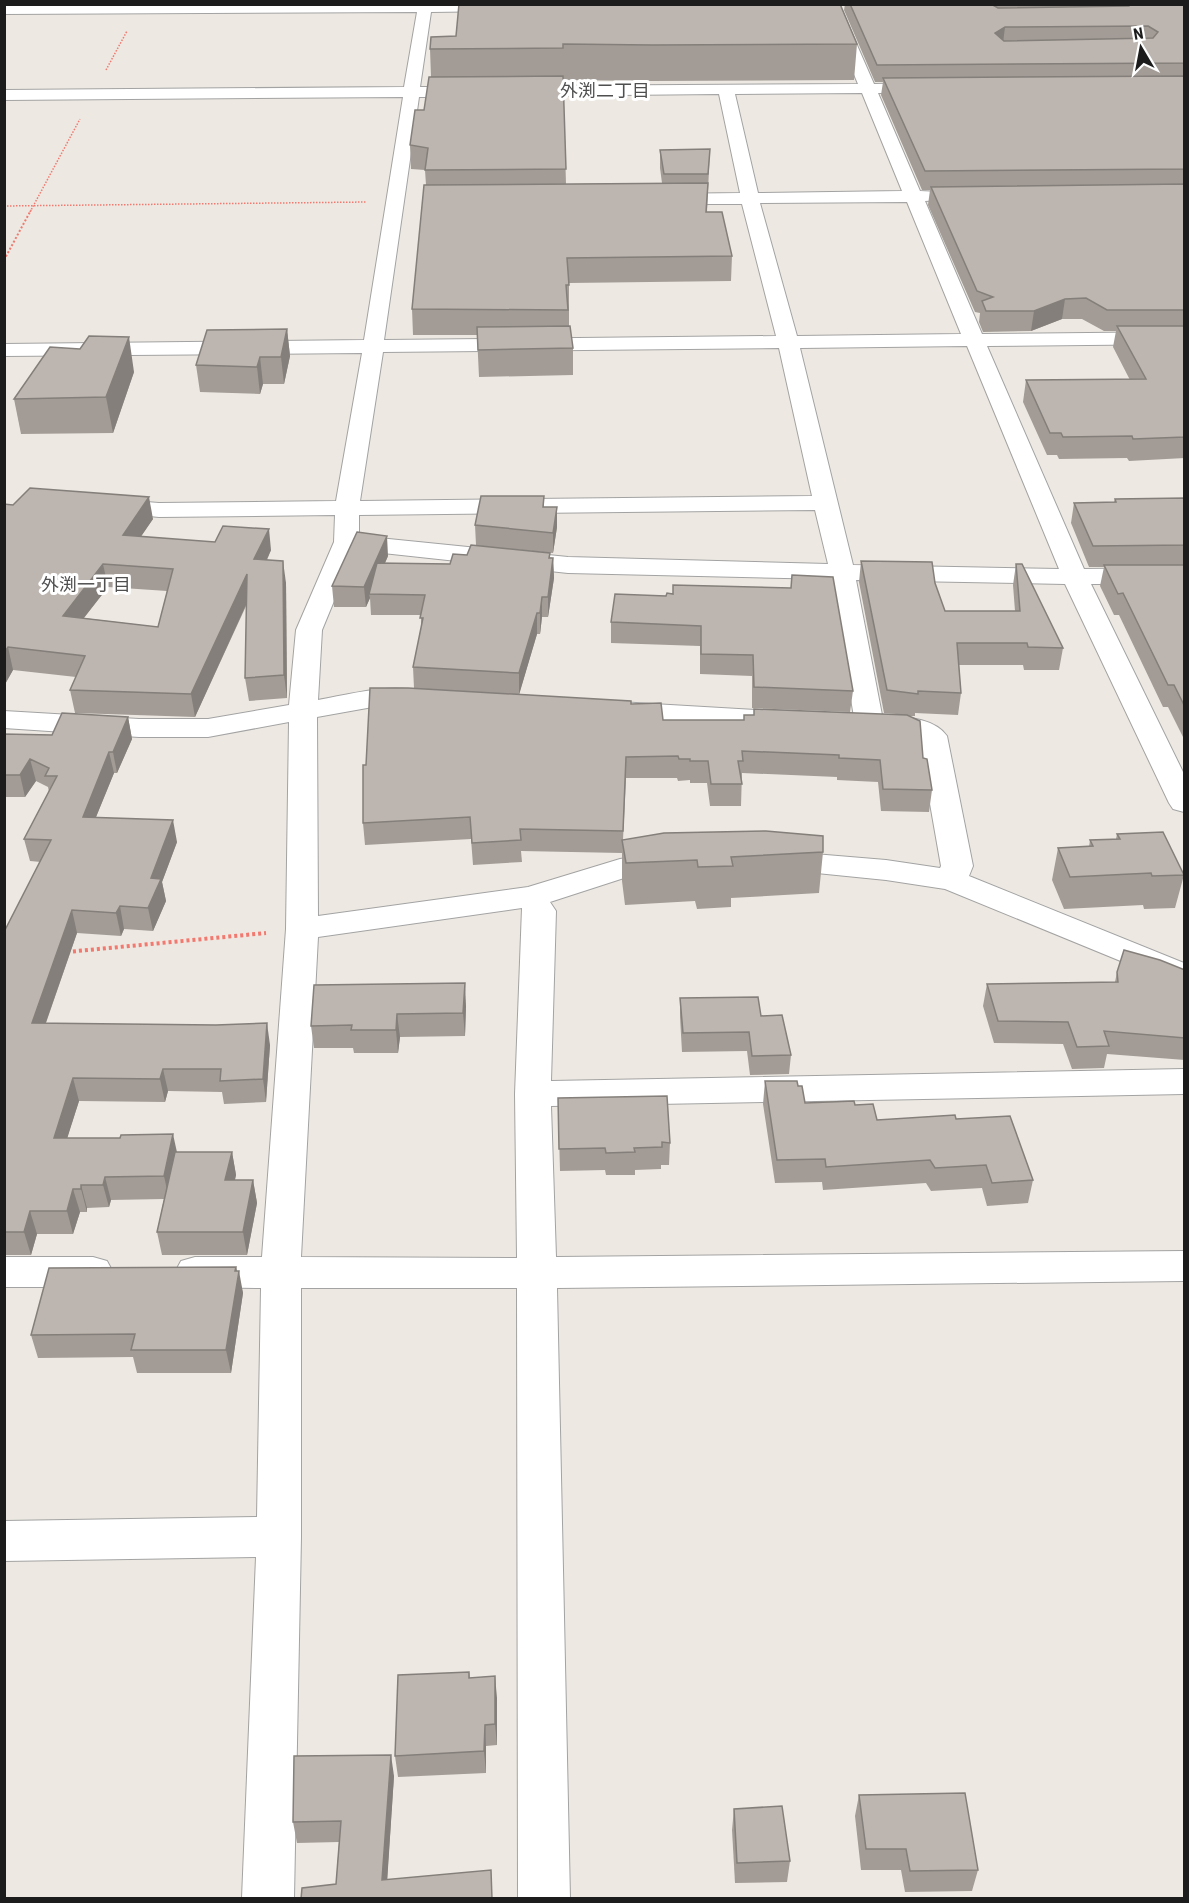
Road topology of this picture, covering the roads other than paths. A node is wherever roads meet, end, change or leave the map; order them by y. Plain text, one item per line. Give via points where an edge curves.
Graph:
1 (852, 4) edge
2 (820, 5) edge
3 (832, 5) edge
4 (425, 6) edge
5 (519, 7) edge
6 (4, 10) edge
7 (866, 88) junction
8 (950, 88) edge
9 (726, 90) junction
10 (412, 92) junction
11 (447, 92) edge
12 (505, 92) edge
13 (4, 96) edge
14 (913, 196) junction
15 (948, 196) edge
16 (750, 198) junction
17 (643, 199) edge
18 (1185, 338) edge
19 (976, 339) junction
20 (788, 342) junction
21 (374, 347) junction
22 (4, 350) edge
23 (826, 503) junction
24 (82, 504) edge
25 (347, 506) junction
26 (346, 542) junction
27 (842, 572) junction
28 (1185, 576) edge
29 (1075, 578) junction
30 (440, 700) edge
31 (590, 708) edge
32 (303, 711) junction
33 (4, 719) edge
34 (869, 723) junction
35 (1185, 803) edge
36 (696, 861) edge
37 (752, 861) edge
38 (952, 880) junction
39 (531, 897) junction
40 (302, 929) junction
41 (1185, 976) edge
42 (1185, 1081) edge
43 (533, 1094) junction
44 (1185, 1266) edge
45 (282, 1271) junction
46 (4, 1272) edge
47 (537, 1273) junction
48 (279, 1537) junction
49 (4, 1541) edge
50 (268, 1899) edge
51 (544, 1899) edge

1 - 3 street
2 - 3 street
3 - 7 street
4 - 5 street
4 - 6 street
4 - 10 street
7 - 8 street
7 - 9 street
7 - 14 street
9 - 12 street
9 - 16 street
10 - 11 street
10 - 13 street
10 - 21 street via 401,202
14 - 15 street
14 - 16 street
14 - 19 street
16 - 17 street
16 - 20 street
18 - 19 street
19 - 20 street
19 - 29 street
20 - 21 street
20 - 23 street
21 - 22 street
21 - 25 street
23 - 25 street
23 - 27 street
24 - 25 street via 159,510
25 - 26 street
26 - 27 street via 568,565
26 - 32 street via 309,630
27 - 29 street
27 - 34 street
28 - 29 street
29 - 35 street
30 - 32 street via 384,697
31 - 34 street
32 - 33 street via 208,728 139,728
32 - 40 street
34 - 38 street via 910,726 933,736 957,866
36 - 39 street via 620,869
37 - 38 street via 886,870
38 - 41 street
39 - 40 street
39 - 43 street via 540,911
40 - 45 street
42 - 43 street
43 - 47 street
44 - 47 street
45 - 46 street
45 - 47 street
45 - 48 street
47 - 51 street
48 - 49 street
48 - 50 street

